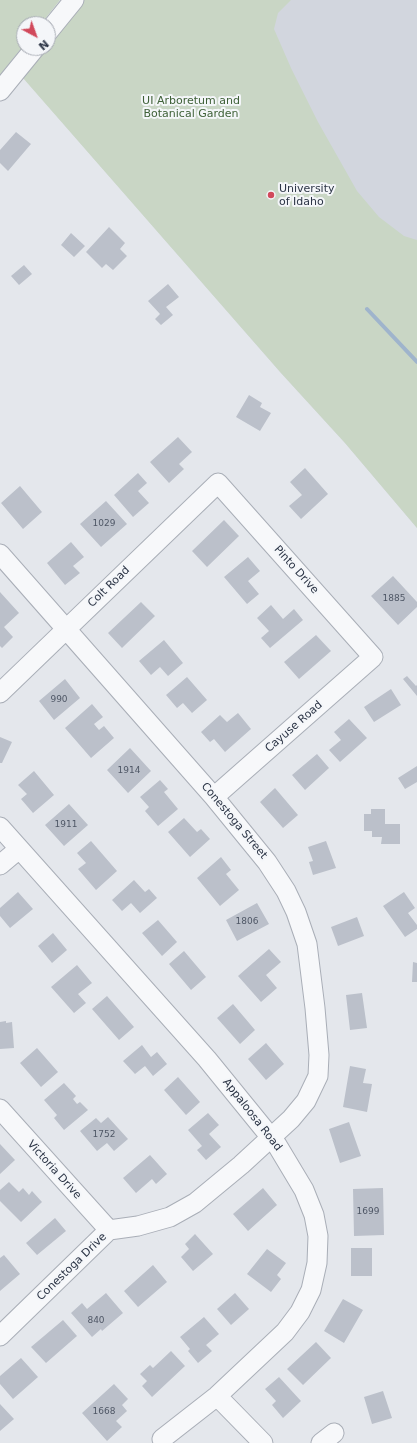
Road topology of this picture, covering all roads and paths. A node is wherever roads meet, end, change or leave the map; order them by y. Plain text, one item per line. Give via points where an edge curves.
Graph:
1 (74, 0) edge
2 (56, 22) edge
3 (28, 56) edge
4 (0, 91) edge
5 (218, 483) joint
6 (0, 554) edge
7 (65, 629) junction
8 (373, 657) joint
9 (0, 693) edge
10 (214, 797) junction
11 (0, 827) edge
12 (19, 849) junction
13 (0, 865) edge
14 (0, 1109) edge
15 (271, 1137) junction
16 (109, 1230) junction
17 (0, 1336) edge
18 (217, 1396) junction
19 (162, 1440) dead end
20 (262, 1443) edge

1 - 2 street
3 - 4 street
5 - 7 street, Colt Road
5 - 8 street, Pinto Drive
6 - 7 street, Conestoga Street
7 - 9 street, Colt Road
7 - 10 street, Conestoga Street
8 - 10 street, Cayuse Road
10 - 15 street, Conestoga Street via 267,862 286,891 307,944 315,1008 318,1076 306,1101
11 - 12 street, Appaloosa Road
12 - 13 street
12 - 15 street, Appaloosa Road via 207,1059
14 - 16 street, Victoria Drive
15 - 16 street, Conestoga Drive via 195,1203 170,1217 138,1226
15 - 18 street, Appaloosa Road via 304,1190 314,1215 318,1236 317,1264 311,1290 289,1327
16 - 17 street, Conestoga Drive
18 - 19 street, Appaloosa Road
18 - 20 street

